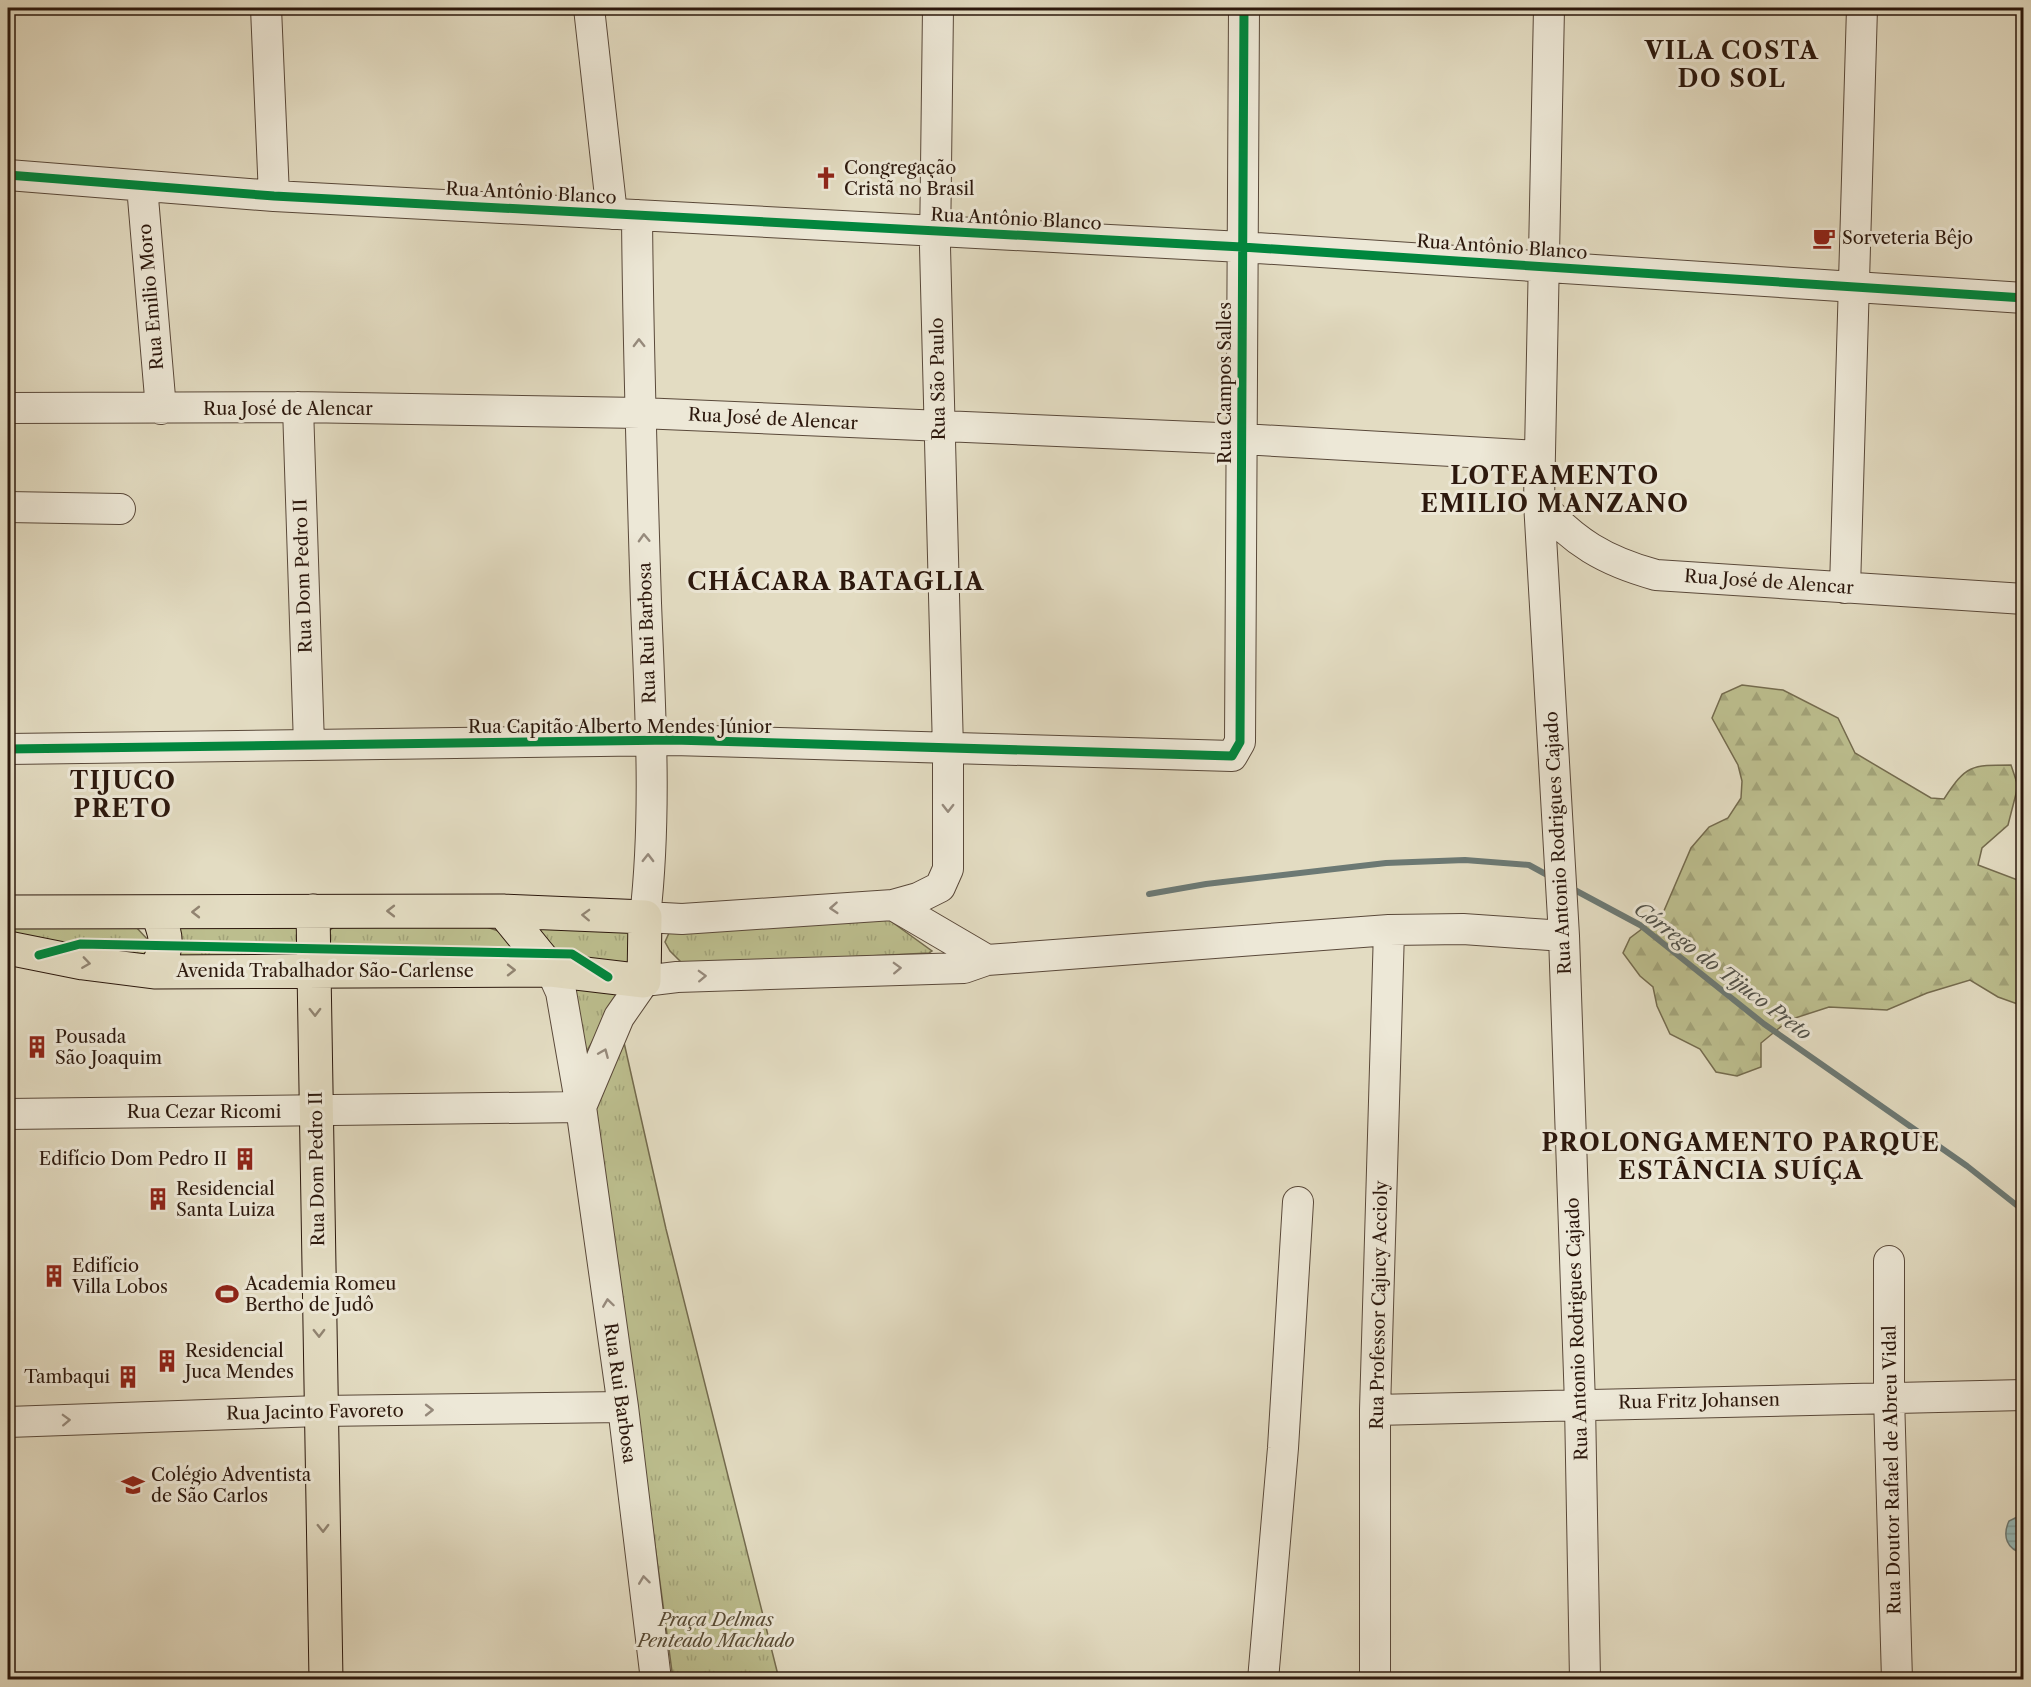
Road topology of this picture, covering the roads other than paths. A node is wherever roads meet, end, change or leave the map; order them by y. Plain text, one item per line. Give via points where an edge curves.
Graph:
1 (266, 8) edge
2 (589, 8) edge
3 (938, 8) edge
4 (1244, 8) edge
5 (1549, 8) edge
6 (1862, 8) edge
7 (8, 176) edge
8 (142, 186) junction
9 (274, 195) junction
10 (624, 215) junction
11 (935, 231) junction
12 (1242, 247) junction
13 (1543, 266) junction
14 (1854, 288) junction
15 (2024, 298) edge
16 (298, 407) junction
17 (8, 408) edge
18 (161, 409) junction
19 (640, 413) junction
20 (939, 427) junction
21 (1242, 439) junction
22 (1539, 456) junction
23 (1539, 502) junction
24 (8, 507) edge
25 (120, 509) dead end
26 (1845, 588) junction
27 (2024, 599) edge
28 (651, 741) junction
29 (309, 745) junction
30 (8, 749) edge
31 (948, 750) junction
32 (1232, 756) joint
33 (892, 905) junction
34 (313, 911) junction
35 (503, 911) junction
36 (8, 912) edge
37 (157, 912) junction
38 (645, 917) junction
39 (1389, 930) junction
40 (1564, 930) junction
41 (15, 957) edge
42 (987, 960) junction
43 (314, 969) junction
44 (550, 970) junction
45 (154, 972) junction
46 (644, 981) junction
47 (581, 1107) junction
48 (316, 1111) junction
49 (8, 1114) edge
50 (1298, 1202) dead end
51 (1889, 1262) dead end
52 (2024, 1395) edge
53 (1889, 1396) junction
54 (1580, 1404) junction
55 (623, 1407) junction
56 (1375, 1410) junction
57 (320, 1411) junction
58 (8, 1422) edge
59 (326, 1680) edge
60 (656, 1680) edge
61 (1263, 1680) edge
62 (1375, 1680) edge
63 (1585, 1680) edge
64 (1897, 1680) edge

1 - 9 street
2 - 10 street, Rua Rui Barbosa
3 - 11 street, Rua São Paulo
4 - 12 street, Rua Campos Salles
5 - 13 street, Rua Antonio Rodrigues Cajado
6 - 14 street
7 - 8 street, Rua Antônio Blanco
8 - 9 street, Rua Antônio Blanco
8 - 18 street, Rua Emilio Moro
9 - 10 street, Rua Antônio Blanco
10 - 11 street, Rua Antônio Blanco
19 -> 10 street, Rua Rui Barbosa
11 - 12 street, Rua Antônio Blanco
11 - 20 street, Rua São Paulo
12 - 13 street, Rua Antônio Blanco
12 - 21 street, Rua Campos Salles
13 - 14 street, Rua Antônio Blanco
13 - 22 street, Rua Antonio Rodrigues Cajado
14 - 15 street, Rua Antônio Blanco
14 - 26 street
16 - 18 street, Rua José de Alencar
16 - 19 street, Rua José de Alencar
16 - 29 street, Rua Dom Pedro II
17 - 18 street, Rua José de Alencar
19 - 20 street, Rua José de Alencar
28 -> 19 street, Rua Rui Barbosa
20 - 21 street, Rua José de Alencar
20 - 31 street, Rua São Paulo
21 - 22 street, Rua José de Alencar
21 - 32 street, Rua Campos Salles via 1240,742
22 - 23 street, Rua Antonio Rodrigues Cajado
23 - 26 street, Rua José de Alencar via 1575,538 1599,555 1627,567 1656,574
23 - 40 street, Rua Antonio Rodrigues Cajado
24 - 25 street
26 - 27 street, Rua José de Alencar
28 - 29 street, Rua Capitão Alberto Mendes Júnior
28 - 31 street, Rua Capitão Alberto Mendes Júnior
38 -> 28 street, Rua Rui Barbosa
29 - 30 street, Rua Capitão Alberto Mendes Júnior
31 - 32 street, Rua Capitão Alberto Mendes Júnior
31 -> 33 street, Rua São Paulo via 946,879 929,894
33 -> 38 street, Rua São Paulo via 682,919
33 - 42 street
35 -> 34 main road
34 -> 37 main road
34 - 43 main road, Rua Dom Pedro II
38 -> 35 main road
35 - 44 main road
36 - 37 main road
37 - 45 main road via 167,938
38 - 46 main road, Rua Rui Barbosa
39 - 40 street
39 - 42 street
39 - 56 street, Rua Professor Cajucy Accioly
40 - 54 street, Rua Antonio Rodrigues Cajado
41 -> 45 main road, Avenida Trabalhador São-Carlense
46 -> 42 street via 964,968
43 -> 44 main road, Avenida Trabalhador São-Carlense
43 - 45 main road, Avenida Trabalhador São-Carlense
43 -> 48 main road, Rua Dom Pedro II
44 - 46 main road, Avenida Trabalhador São-Carlense
44 - 47 street, Rua Rui Barbosa via 561,992
47 -> 46 street via 620,1017
47 - 48 street, Rua Cezar Ricomi
55 -> 47 street, Rua Rui Barbosa
48 - 49 street, Rua Cezar Ricomi
48 -> 57 main road, Rua Dom Pedro II
50 - 61 street
51 - 53 street, Rua Doutor Rafael de Abreu Vidal
52 - 53 street, Rua Fritz Johansen
53 - 54 street, Rua Fritz Johansen
53 - 64 street, Rua Doutor Rafael de Abreu Vidal
54 - 56 street, Rua Fritz Johansen
54 - 63 street, Rua Antonio Rodrigues Cajado
57 -> 55 street, Rua Jacinto Favoreto
60 -> 55 street, Rua Rui Barbosa
56 - 62 street, Rua Professor Cajucy Accioly
58 -> 57 street, Rua Jacinto Favoreto
57 -> 59 main road, Rua Dom Pedro II

